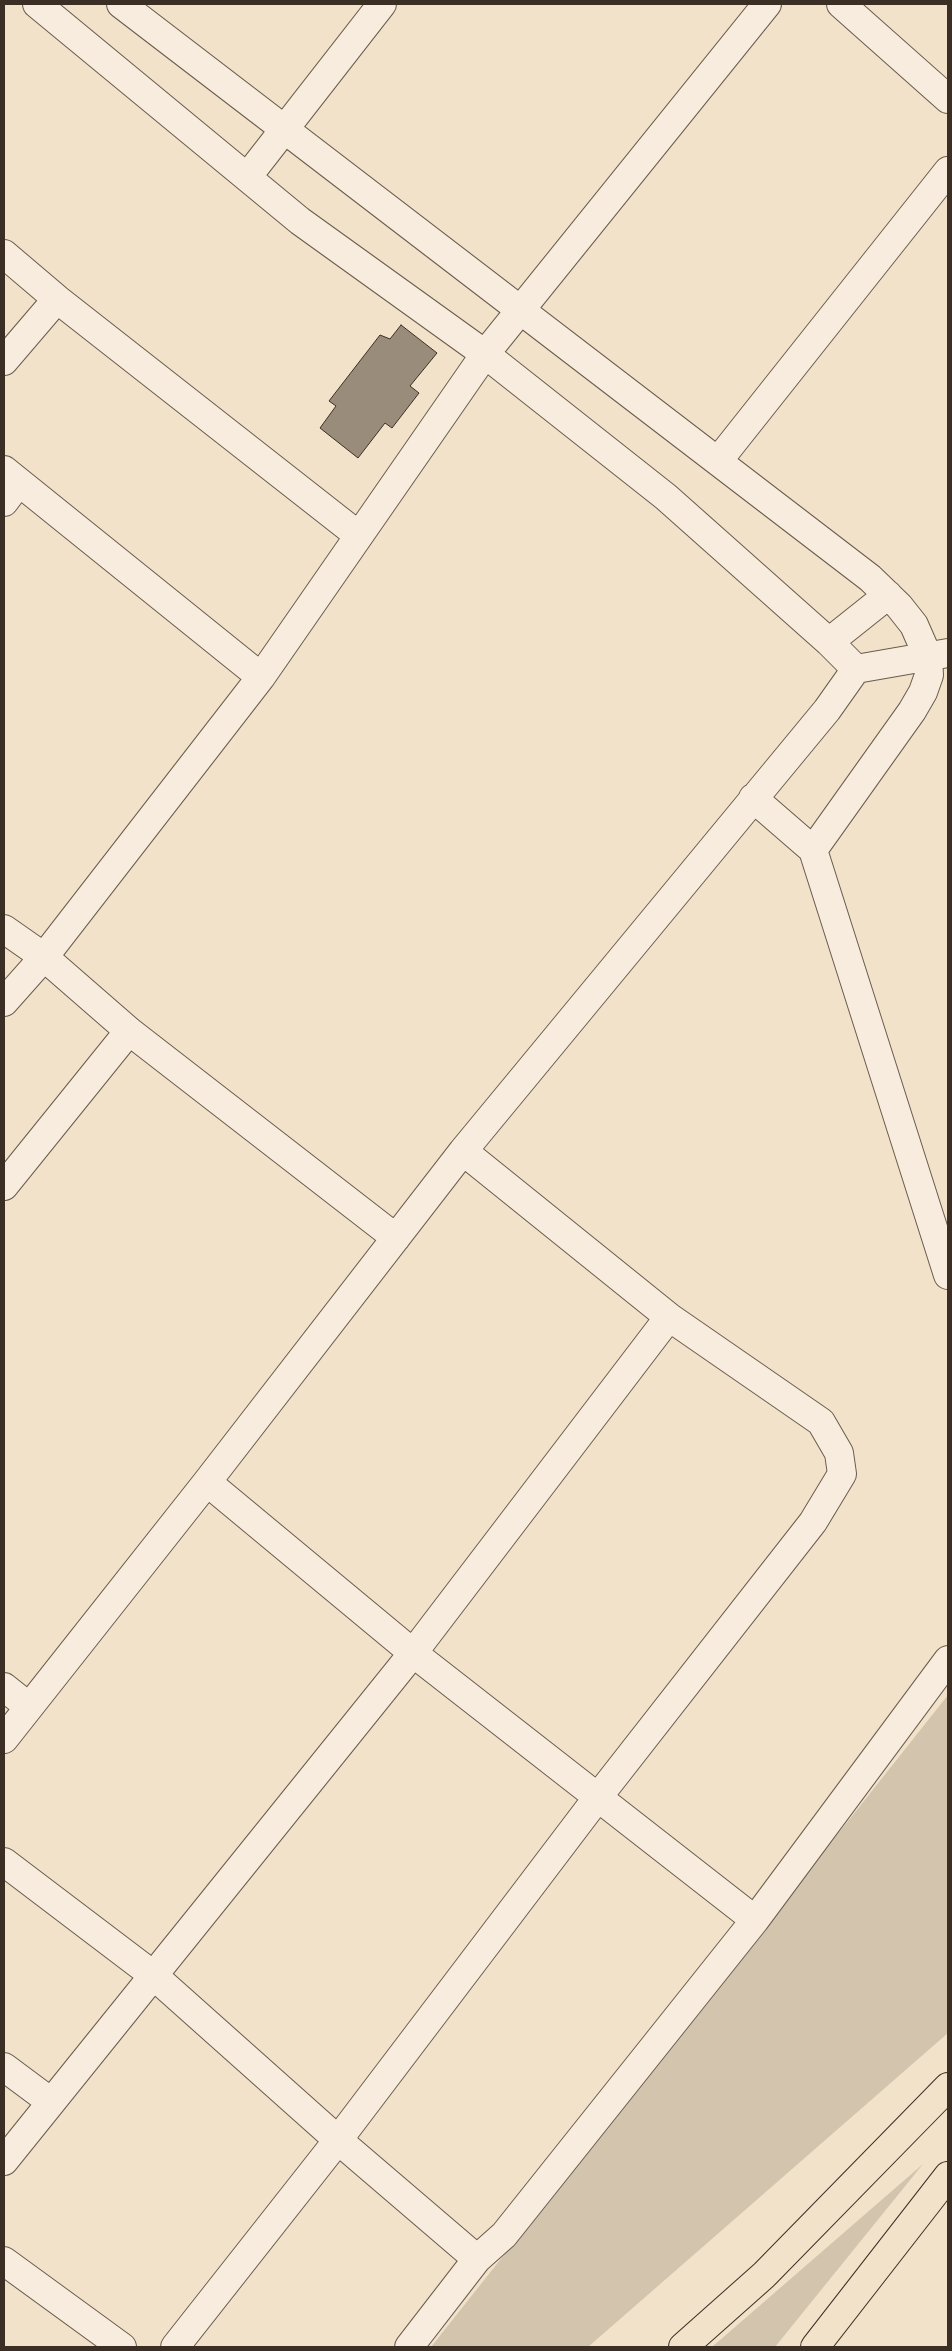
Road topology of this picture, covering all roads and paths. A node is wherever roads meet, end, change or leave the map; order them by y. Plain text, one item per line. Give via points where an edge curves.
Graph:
1 (37, 4) edge
2 (121, 4) edge
3 (382, 4) edge
4 (767, 4) edge
5 (841, 4) edge
6 (948, 99) edge
7 (285, 129) junction
8 (948, 171) edge
9 (248, 176) junction
10 (4, 254) edge
11 (57, 299) junction
12 (521, 309) junction
13 (484, 354) junction
14 (4, 361) edge
15 (718, 461) junction
16 (9, 485) edge
17 (358, 535) junction
18 (888, 595) junction
19 (829, 642) junction
20 (938, 655) edge
21 (856, 669) junction
22 (261, 677) junction
23 (753, 798) junction
24 (813, 850) junction
25 (4, 929) edge
26 (44, 957) junction
27 (4, 1002) edge
28 (129, 1031) junction
29 (463, 1151) junction
30 (4, 1186) edge
31 (940, 1220) edge
32 (396, 1238) junction
33 (948, 1275) edge
34 (669, 1317) junction
35 (207, 1482) junction
36 (414, 1654) junction
37 (948, 1660) edge
38 (4, 1687) edge
39 (29, 1708) junction
40 (4, 1739) edge
41 (598, 1797) junction
42 (4, 1862) edge
43 (755, 1920) junction
44 (153, 1975) junction
45 (4, 2068) edge
46 (948, 2087) edge
47 (51, 2102) junction
48 (338, 2140) junction
49 (4, 2161) edge
50 (948, 2176) edge
51 (477, 2259) junction
52 (4, 2261) edge
53 (122, 2347) edge
54 (175, 2347) edge
55 (409, 2347) edge
56 (683, 2347) edge
57 (815, 2347) edge

1 - 9 street
2 - 7 street
3 - 7 street
4 - 12 street
5 - 6 street
7 - 9 street
7 - 12 street
8 - 15 street
9 - 13 street via 300,221
10 - 11 street
11 - 14 street
11 - 17 street
12 - 13 street
12 - 15 street
13 - 17 street
13 - 19 street via 666,497
15 - 18 street
16 - 22 street
17 - 22 street
18 - 19 street
18 - 20 street
19 - 21 street
20 - 21 street
20 - 24 street via 912,712
21 - 23 street via 827,710
22 - 26 street
23 - 24 street
23 - 29 street
24 - 31 street
25 - 26 street
26 - 27 street
26 - 28 street
28 - 30 street
28 - 32 street
29 - 32 street
29 - 34 street
31 - 33 street
32 - 35 street
34 - 36 street
34 - 41 street via 821,1422 839,1453 842,1474 813,1522
35 - 36 street
35 - 39 street
36 - 41 street
36 - 44 street
37 - 43 street
38 - 39 street
39 - 40 street
41 - 43 street
41 - 48 street
42 - 44 street
43 - 51 street via 504,2235
44 - 47 street
44 - 48 street
45 - 47 street
46 - 56 highway via 764,2275
47 - 49 street
48 - 51 street
48 - 54 street
50 - 57 highway
51 - 55 street
52 - 53 street

